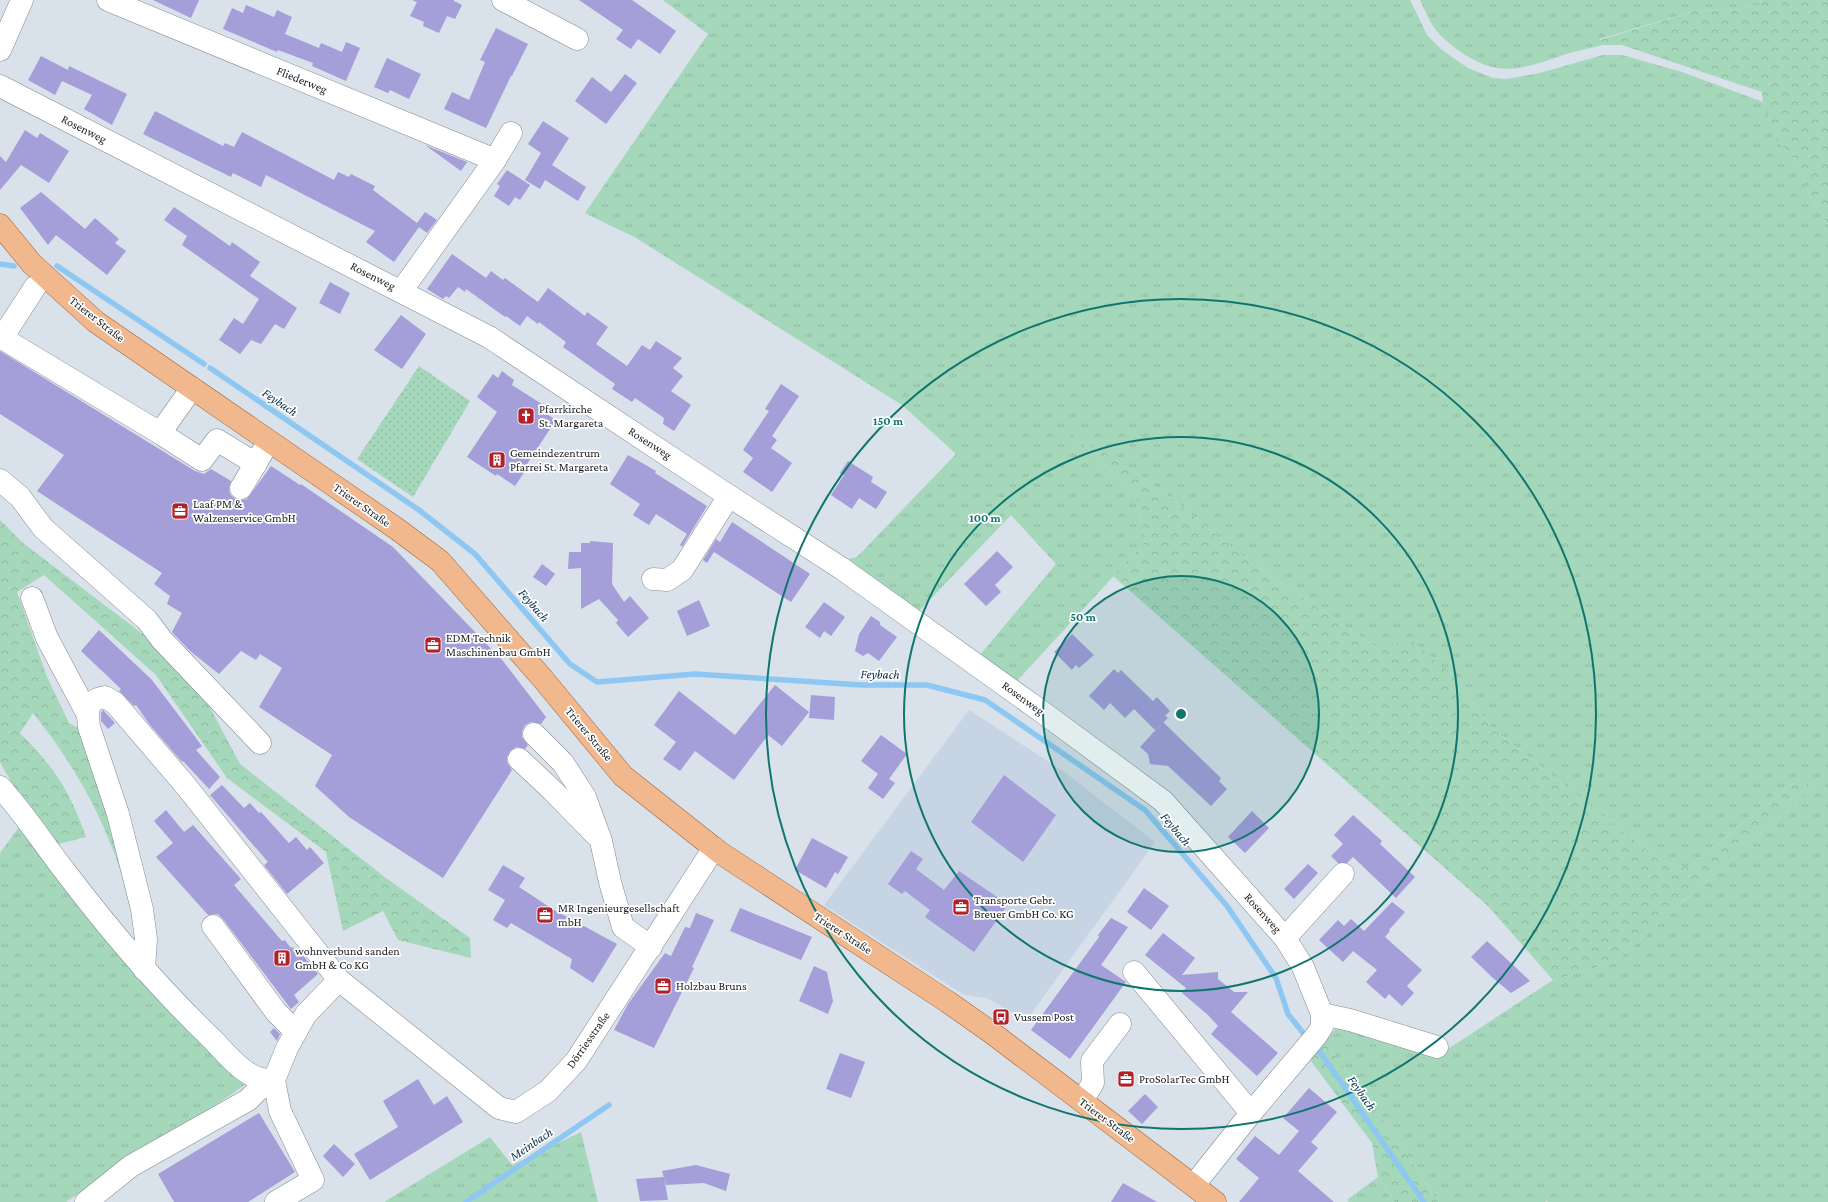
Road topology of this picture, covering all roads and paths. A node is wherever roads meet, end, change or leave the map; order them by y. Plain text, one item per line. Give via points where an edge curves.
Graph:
1 (22, 0) edge
2 (108, 0) edge
3 (503, 0) edge
4 (577, 38) dead end
5 (0, 50) edge
6 (0, 86) edge
7 (511, 133) dead end
8 (495, 160) junction
9 (0, 225) edge
10 (35, 287) dead end
11 (402, 290) junction
12 (1, 339) edge
13 (192, 388) junction
14 (160, 433) junction
15 (274, 444) junction
16 (256, 464) junction
17 (0, 480) edge
18 (241, 488) dead end
19 (729, 496) junction
20 (653, 579) dead end
21 (32, 598) dead end
22 (87, 713) junction
23 (534, 734) dead end
24 (260, 743) dead end
25 (519, 759) dead end
26 (0, 787) edge
27 (601, 841) junction
28 (714, 848) junction
29 (1343, 874) dead end
30 (213, 926) dead end
31 (1285, 938) junction
32 (650, 947) junction
33 (144, 969) junction
34 (1134, 972) dead end
35 (339, 980) junction
36 (1322, 1014) junction
37 (1120, 1024) dead end
38 (296, 1032) junction
39 (1437, 1047) dead end
40 (270, 1080) junction
41 (1082, 1101) junction
42 (1251, 1112) junction
43 (1194, 1185) junction
44 (86, 1202) edge
45 (276, 1202) edge
46 (1215, 1202) edge

1 - 5 street
2 - 8 street, Fliederweg
3 - 4 street
6 - 11 street, Rosenweg
7 - 8 street
8 - 11 street
9 - 13 main road, Trierer Straße via 32,264 96,322
10 - 12 street
11 - 19 street, Rosenweg via 490,337
12 - 14 street
13 - 14 street
13 - 15 main road, Trierer Straße
14 - 16 street via 202,460 217,440
15 - 16 street via 263,450
15 - 28 main road, Trierer Straße via 440,561 623,776
16 - 18 street
17 - 24 street via 20,497 43,528 147,620 162,640
19 - 20 street via 682,570 667,580
19 - 31 street, Rosenweg via 841,568 1162,801
21 - 22 street via 47,638
22 - 33 street via 89,727 118,814 142,909 146,939
22 - 35 street, Dörriesstraße via 91,703 98,698 105,697 114,703 186,786
23 - 27 street via 563,763 581,792
25 - 27 street
26 - 33 street
27 - 32 street via 623,927
28 - 32 street, Dörriesstraße
28 - 41 main road, Trierer Straße via 948,1002
29 - 31 street, Rosenweg
30 - 38 street via 276,1012
31 - 36 street, Rosenweg via 1303,967
32 - 35 street, Dörriesstraße via 576,1061 548,1091 516,1112 499,1108
33 - 40 street via 179,1008 248,1074
34 - 42 street
35 - 38 street via 306,1014
36 - 39 street
36 - 42 street via 1322,1027 1316,1036
37 - 41 street via 1092,1062 1093,1083
38 - 40 street
40 - 44 street via 248,1100 131,1166
40 - 45 street via 280,1111 313,1180
41 - 43 main road, Trierer Straße
42 - 43 street
43 - 46 main road, Trierer Straße

